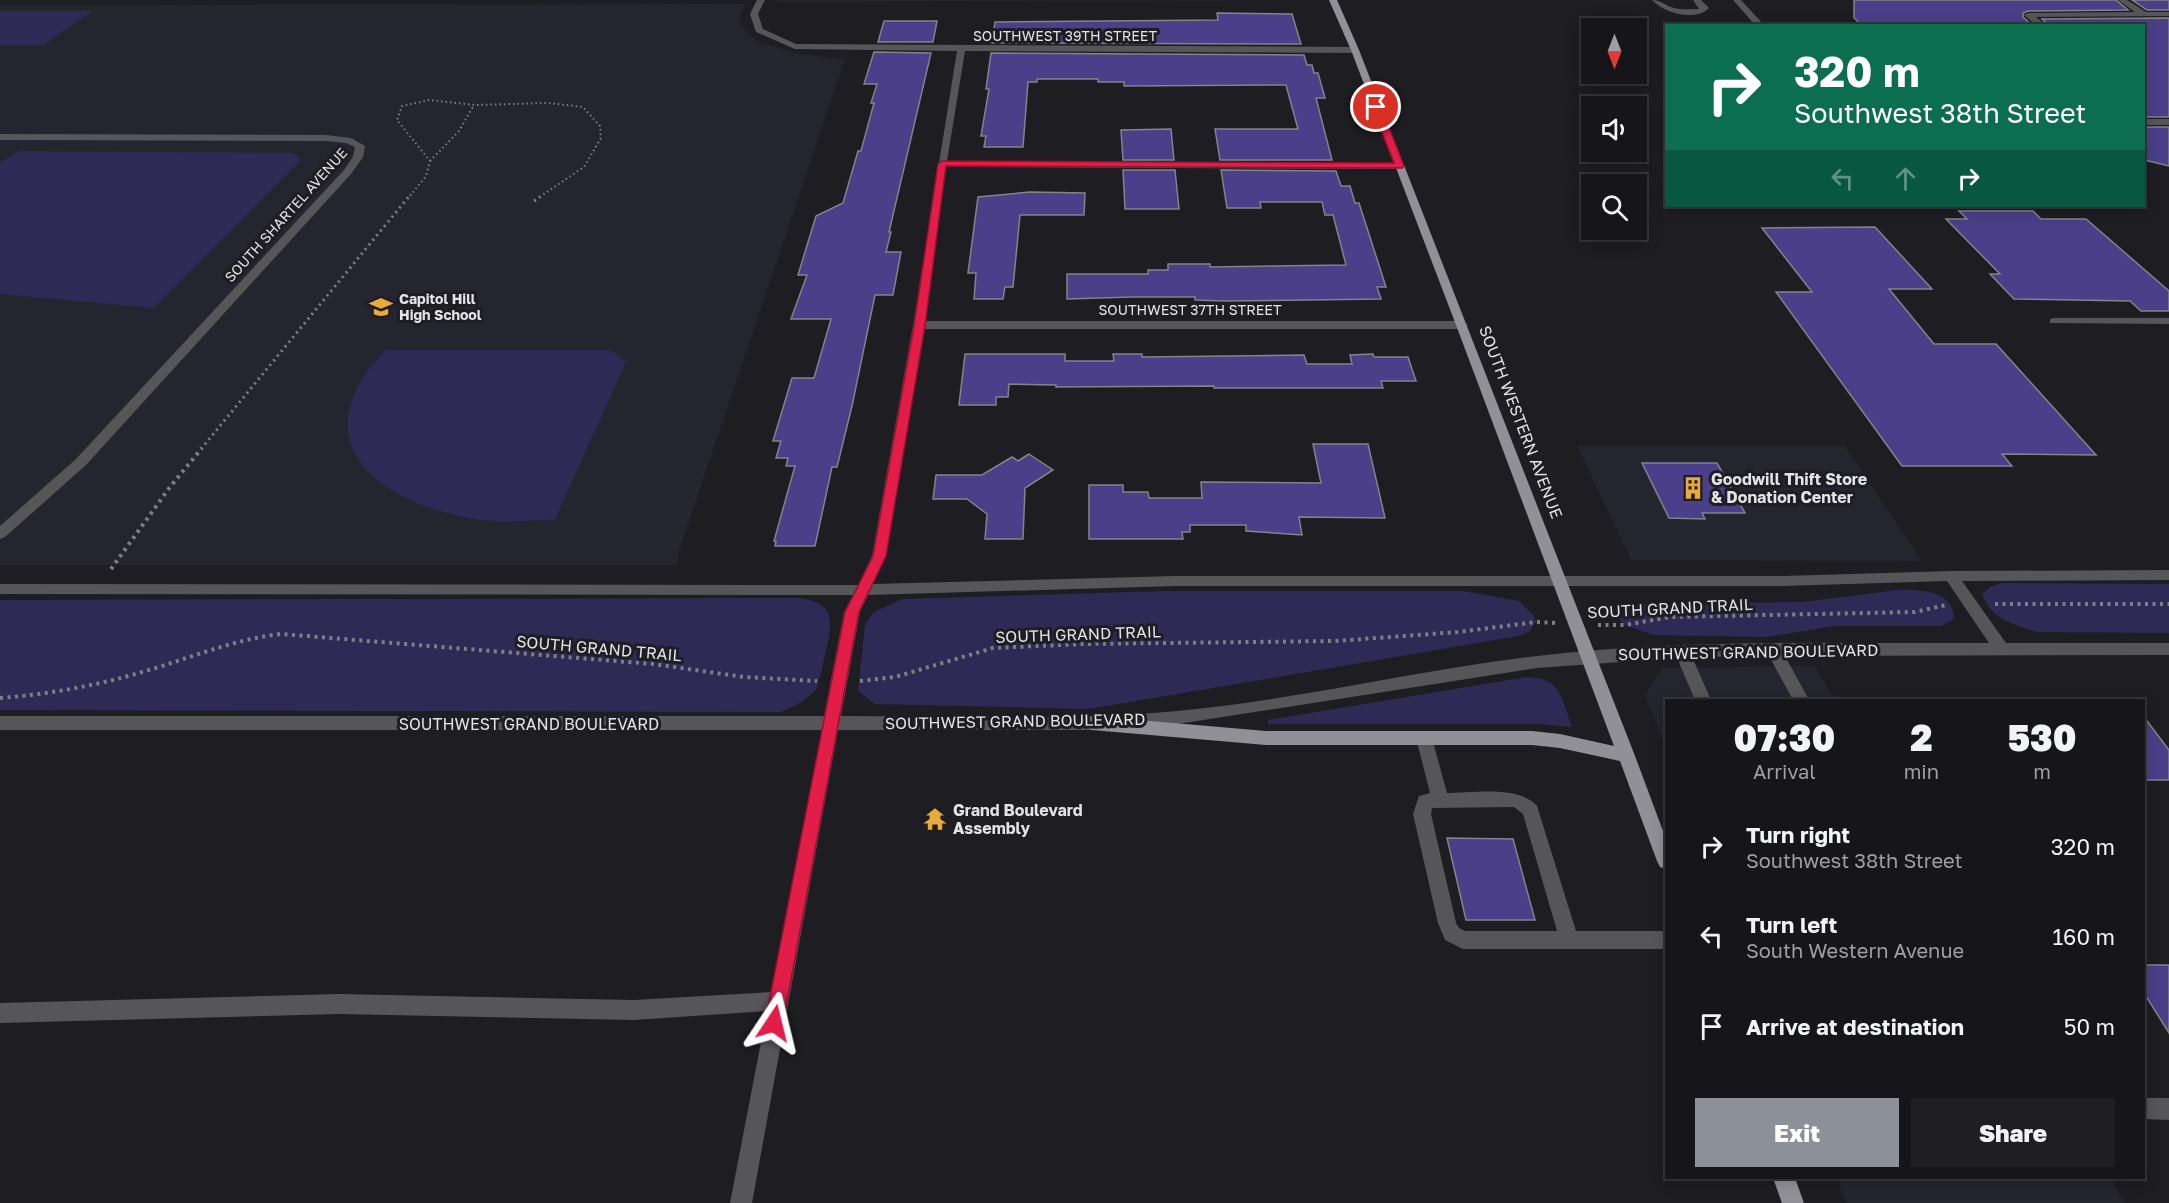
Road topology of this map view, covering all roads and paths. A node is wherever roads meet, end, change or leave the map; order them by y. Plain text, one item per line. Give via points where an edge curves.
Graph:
1 (761, 0) edge
2 (1333, 0) edge
3 (1656, 0) edge
4 (1697, 0) edge
5 (1737, 0) edge
6 (2121, 0) edge
7 (2145, 14) junction
8 (2169, 14) edge
9 (1759, 24) edge
10 (2040, 24) edge
11 (961, 50) junction
12 (1355, 50) junction
13 (474, 105) junction
14 (2145, 122) edge
15 (2169, 122) edge
16 (0, 137) edge
17 (430, 161) junction
18 (942, 164) junction
19 (1399, 166) junction
20 (534, 201) dead end
21 (2054, 321) dead end
22 (2169, 321) edge
23 (1462, 325) junction
24 (919, 326) junction
25 (0, 534) edge
26 (2169, 575) edge
27 (1951, 576) junction
28 (1559, 580) junction
29 (0, 589) edge
30 (95, 589) junction
31 (863, 590) junction
32 (1970, 604) junction
33 (2169, 604) edge
34 (1576, 624) junction
35 (2001, 649) junction
36 (2169, 649) edge
37 (1774, 650) junction
38 (1682, 651) junction
39 (1589, 657) junction
40 (839, 681) junction
41 (0, 698) edge
42 (1703, 699) edge
43 (1800, 699) edge
44 (0, 723) edge
45 (1092, 723) junction
46 (830, 724) junction
47 (1424, 738) junction
48 (1627, 756) junction
49 (1440, 800) junction
50 (1665, 858) edge
51 (1569, 940) junction
52 (1665, 940) edge
53 (778, 1001) junction
54 (0, 1013) edge
55 (2169, 1108) edge
56 (2145, 1109) edge
57 (1784, 1179) edge
58 (741, 1203) edge
59 (1793, 1203) edge

1 - 11 street, SOUTHWEST 39TH STREET via 754,14 759,30 795,46
2 - 12 main road, SOUTH WESTERN AVENUE
3 - 4 street via 1663,9 1701,11 1705,8
5 - 9 street
6 - 7 street
7 - 8 street
7 - 10 street via 2028,15
11 - 12 street, SOUTHWEST 39TH STREET
11 - 18 street
12 - 19 main road, SOUTH WESTERN AVENUE
13 - 17 path via 459,131
13 - 17 path via 429,100 402,106 397,120
13 - 20 path via 549,103 583,107 600,126 601,138 584,167
14 - 15 street
16 - 25 street, SOUTH SHARTEL AVENUE via 326,138 348,140 361,149 358,159 335,185 81,462
17 - 30 path via 426,176 170,487
18 - 19 street
18 - 24 street
19 - 23 main road, SOUTH WESTERN AVENUE
21 - 22 street
23 - 24 street, SOUTHWEST 37TH STREET
23 - 28 main road, SOUTH WESTERN AVENUE
24 - 31 street via 879,556
26 - 27 street
27 - 28 street via 1772,581
27 - 32 street
28 - 31 street via 1176,581
28 - 34 main road, SOUTH WESTERN AVENUE
29 - 30 street
30 - 31 street
31 - 40 street via 852,612
32 - 33 path, SOUTH GRAND TRAIL
32 - 34 path, SOUTH GRAND TRAIL via 1940,605 1915,612 1670,617 1626,625
32 - 35 street
34 - 39 main road, SOUTH WESTERN AVENUE
34 - 40 path, SOUTH GRAND TRAIL via 1536,622 1336,641 993,648 895,677
35 - 36 street, SOUTHWEST GRAND BOULEVARD
35 - 37 street, SOUTHWEST GRAND BOULEVARD
37 - 38 street, SOUTHWEST GRAND BOULEVARD
37 - 43 street
38 - 39 street, SOUTHWEST GRAND BOULEVARD
38 - 42 street
39 - 45 street, SOUTHWEST GRAND BOULEVARD via 1234,710
39 - 48 main road, SOUTH WESTERN AVENUE
40 - 41 path, SOUTH GRAND TRAIL via 786,681 653,664 281,634 250,638 75,690
40 - 46 street
44 - 46 street, SOUTHWEST GRAND BOULEVARD
45 - 46 street, SOUTHWEST GRAND BOULEVARD
45 - 47 main road via 1266,738
46 - 53 street
47 - 48 main road via 1551,740
47 - 49 street
48 - 50 main road, SOUTH WESTERN AVENUE
49 - 51 street via 1515,800 1525,804 1531,811
49 - 51 street via 1425,801 1422,814 1452,934 1463,940
51 - 52 street
53 - 54 street via 634,1010 339,1004
53 - 58 street
55 - 56 street
57 - 59 main road

